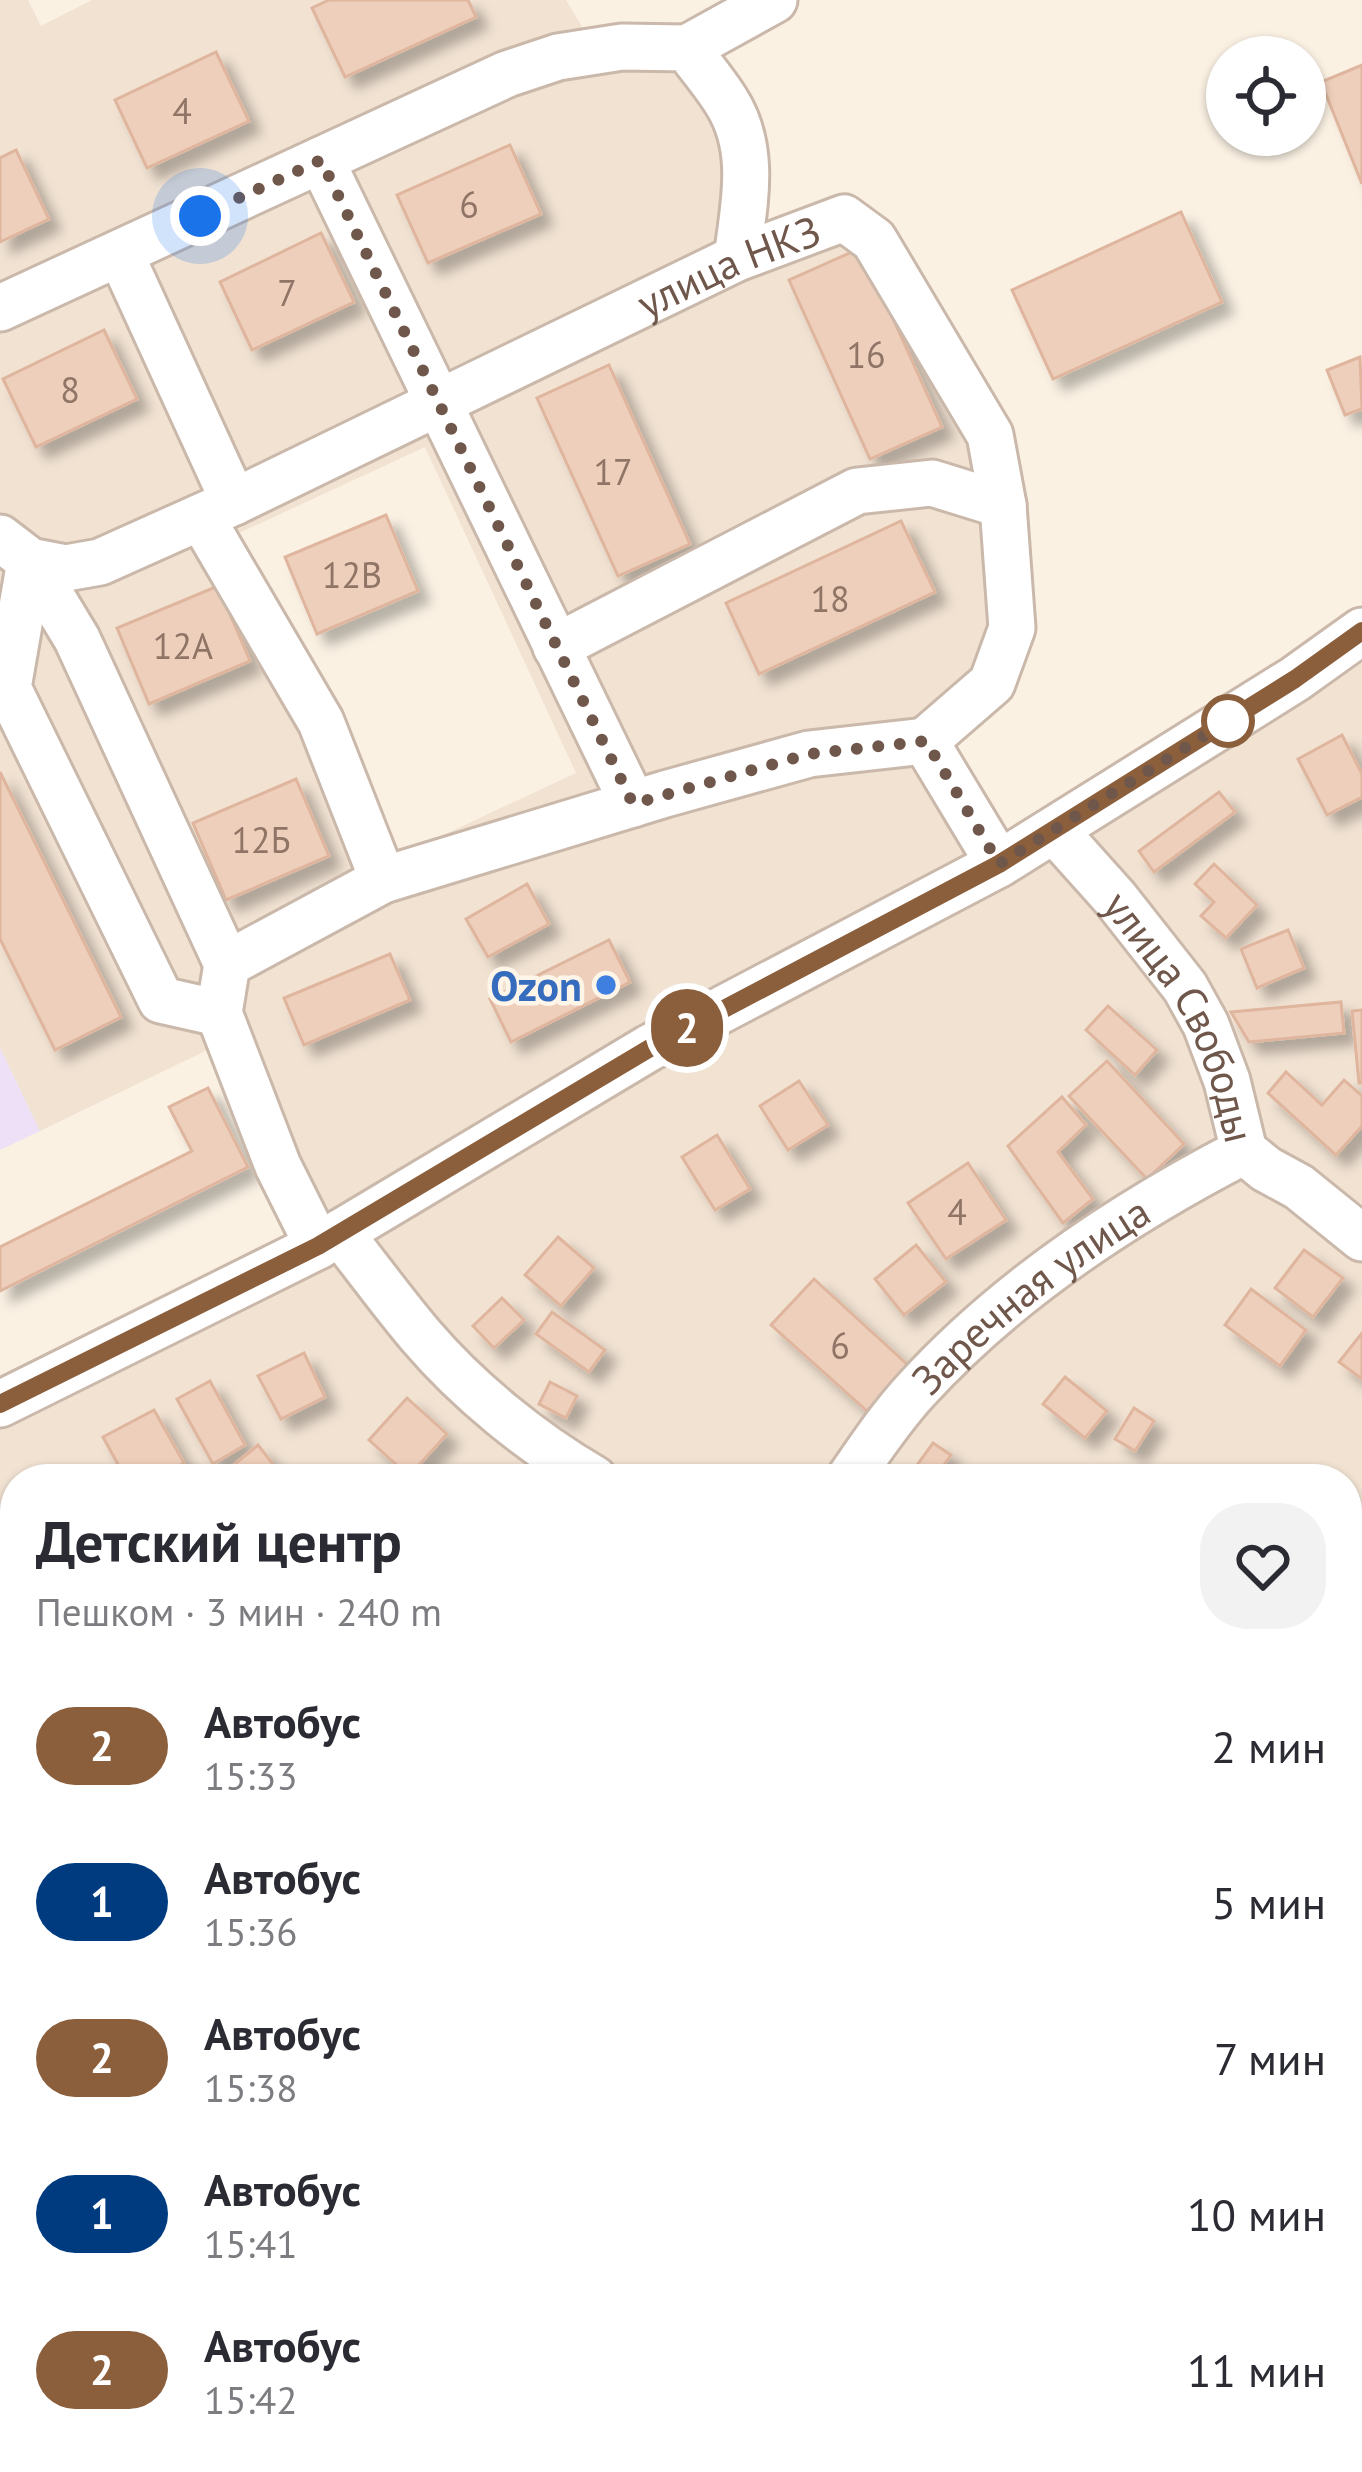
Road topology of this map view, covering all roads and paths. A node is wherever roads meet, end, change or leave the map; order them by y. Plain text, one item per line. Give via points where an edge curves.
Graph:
1 (774, 0) edge
2 (687, 48) junction
3 (321, 160) junction
4 (120, 253) junction
5 (737, 258) junction
6 (0, 308) edge
7 (438, 403) junction
8 (1003, 505) junction
9 (218, 509) junction
10 (15, 549) edge
11 (1362, 631) edge
12 (556, 647) junction
13 (926, 741) junction
14 (633, 804) junction
15 (1055, 831) junction
16 (999, 864) junction
17 (383, 880) junction
18 (227, 964) junction
19 (219, 1013) junction
20 (1244, 1151) junction
21 (1362, 1238) edge
22 (329, 1240) junction
23 (0, 1404) edge
24 (568, 1464) edge
25 (860, 1464) edge

1 - 2 street
2 - 3 street via 558,57
2 - 5 street via 729,104 744,142
3 - 4 street
3 - 7 street
4 - 6 street
4 - 9 street
5 - 7 street, улица НКЗ
5 - 8 street, улица НКЗ via 844,218 874,240 990,435
7 - 9 street, улица НКЗ
7 - 12 street
8 - 12 street via 932,483 857,491
8 - 13 street, улица НКЗ via 1012,628 992,682
9 - 10 street, улица НКЗ via 100,562 66,568
9 - 17 street via 321,722
10 - 18 street via 76,639
10 - 19 street via 8,688 161,1000
11 - 15 street
12 - 14 street
13 - 14 street via 809,754
13 - 16 street
14 - 17 street
15 - 16 street
15 - 20 street, улица Свободы via 1185,988 1206,1025
16 - 22 street via 650,1048
17 - 18 street
18 - 19 street
19 - 22 street via 278,1166
20 - 21 street, улица Свободы
20 - 25 street, Заречная улица via 1042,1275 915,1391
22 - 23 street
22 - 24 street via 467,1383

